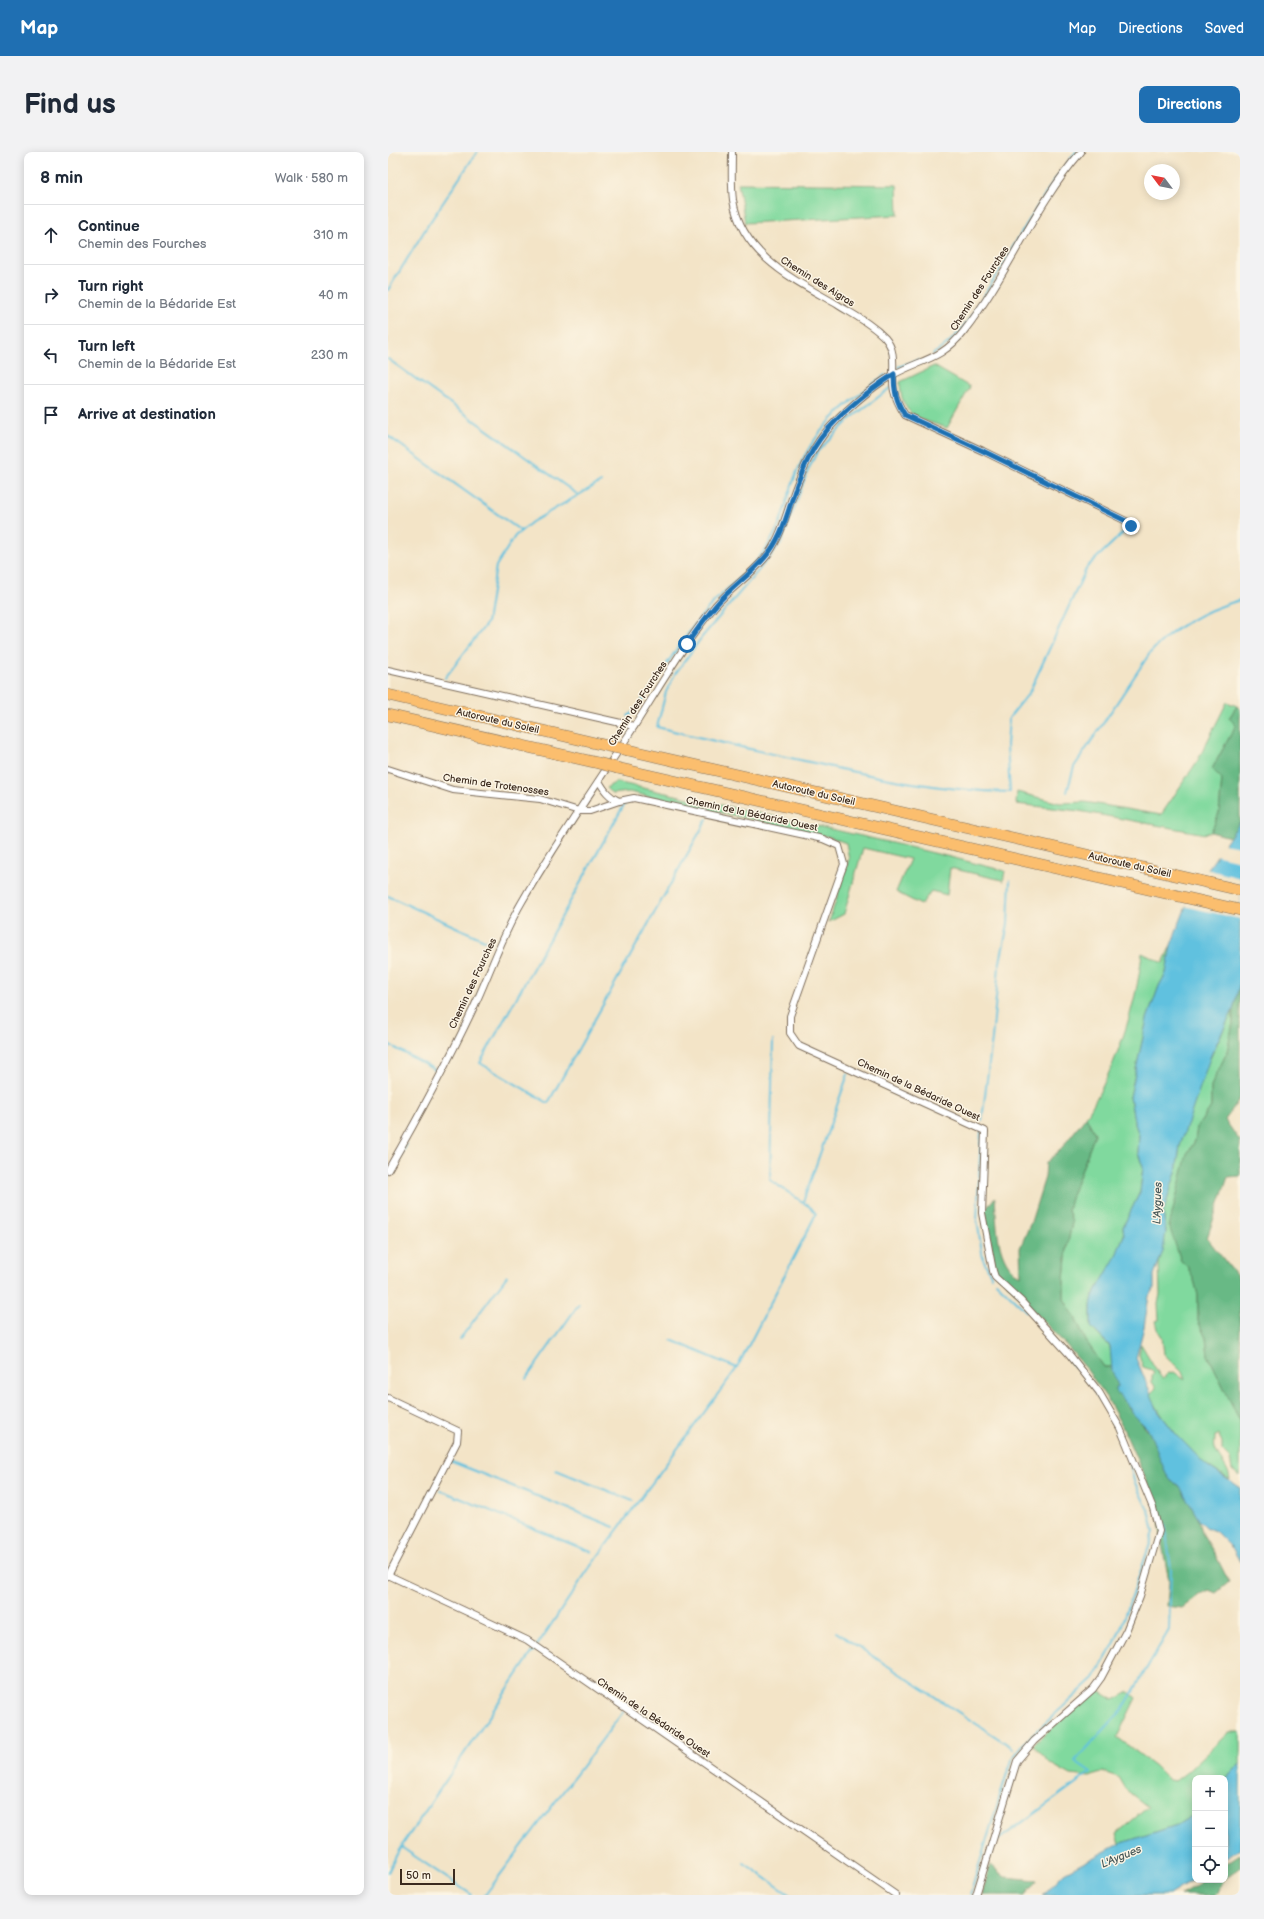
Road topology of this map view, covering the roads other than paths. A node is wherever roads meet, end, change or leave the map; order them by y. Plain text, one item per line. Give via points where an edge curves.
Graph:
1 (732, 152) edge
2 (1081, 152) edge
3 (894, 374) junction
4 (1131, 526) dead end
5 (388, 670) edge
6 (388, 695) edge
7 (388, 715) edge
8 (634, 726) junction
9 (388, 769) edge
10 (599, 781) junction
11 (619, 801) junction
12 (579, 811) junction
13 (1240, 890) edge
14 (1240, 910) edge
15 (388, 1170) edge
16 (388, 1398) edge
17 (388, 1576) edge
18 (896, 1895) edge
19 (976, 1895) edge

1 - 3 street, Chemin des Aigras via 733,201 746,238 764,257 787,275 878,331 893,353
2 - 3 street, Chemin des Fourches via 1058,179 965,331 931,359
3 - 4 street, Chemin des Aigras via 894,390 905,415 1126,521
3 - 8 street, Chemin des Fourches via 837,420 814,447 770,552 716,605 687,644
5 - 8 street
6 - 13 highway, Autoroute du Soleil, bridge
7 - 14 highway, Autoroute du Soleil, bridge
8 - 10 street, Chemin des Fourches
9 - 12 street, Chemin de Trotenosses via 453,790 540,799
10 - 11 street via 604,791
10 - 12 street, Chemin des Fourches
11 - 12 street, Chemin de la Bédaride Ouest via 590,811
11 - 19 street, Chemin de la Bédaride Ouest via 634,798 678,807 823,838 839,846 844,864 790,1016 790,1033 799,1046 985,1131 982,1213 992,1271 1069,1354 1098,1392 1120,1428 1153,1508 1159,1531 1140,1596 1126,1631 1093,1689 1034,1741 1017,1761
12 - 15 street, Chemin des Fourches via 510,922 472,1010 413,1127
16 - 17 street via 458,1431 457,1442
17 - 18 street, Chemin de la Bédaride Ouest via 526,1640

